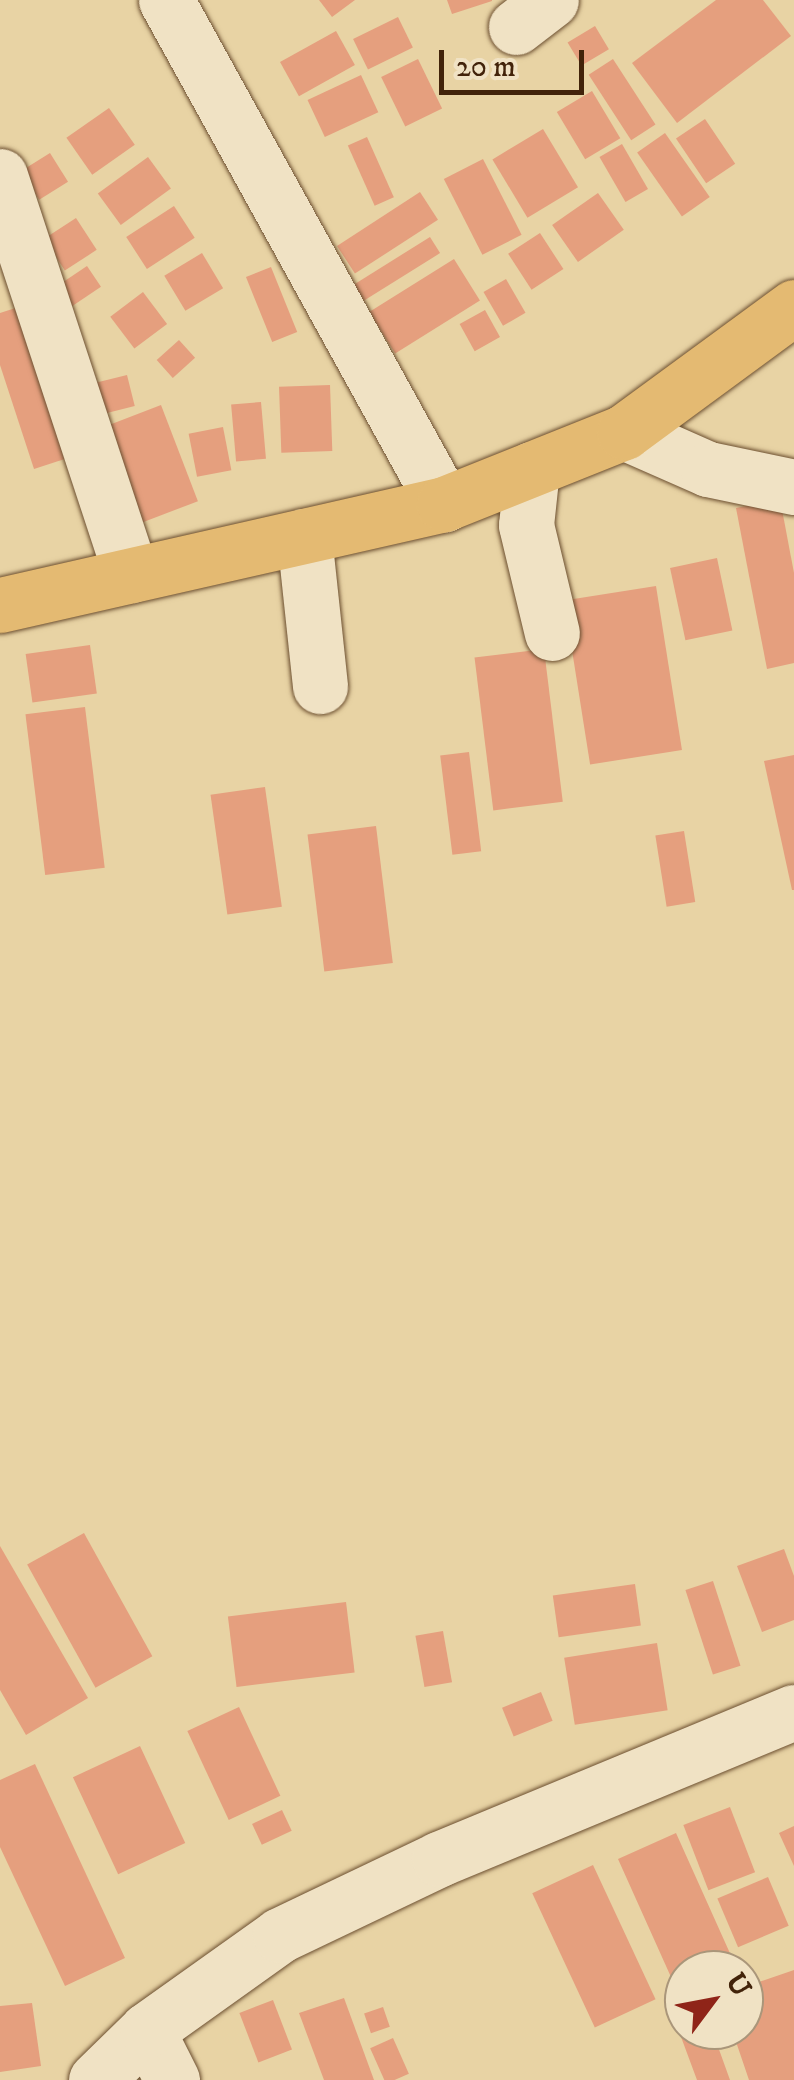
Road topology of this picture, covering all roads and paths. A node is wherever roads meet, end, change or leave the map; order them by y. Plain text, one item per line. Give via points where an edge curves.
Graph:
1 (166, 0) edge
2 (0, 176) edge
3 (794, 307) edge
4 (624, 432) junction
5 (532, 469) junction
6 (794, 487) edge
7 (444, 504) junction
8 (304, 536) junction
9 (131, 575) junction
10 (0, 605) edge
11 (552, 633) dead end
12 (320, 686) dead end
13 (794, 1712) edge
14 (147, 2030) junction
15 (96, 2080) edge
16 (172, 2080) edge

1 - 7 street
2 - 9 street
3 - 4 main road
4 - 5 main road
4 - 6 street via 708,469
5 - 7 main road
5 - 11 street via 526,524
7 - 8 main road
8 - 9 main road
8 - 12 street
9 - 10 main road
13 - 14 street via 439,1859 280,1935
14 - 15 street
14 - 16 street

